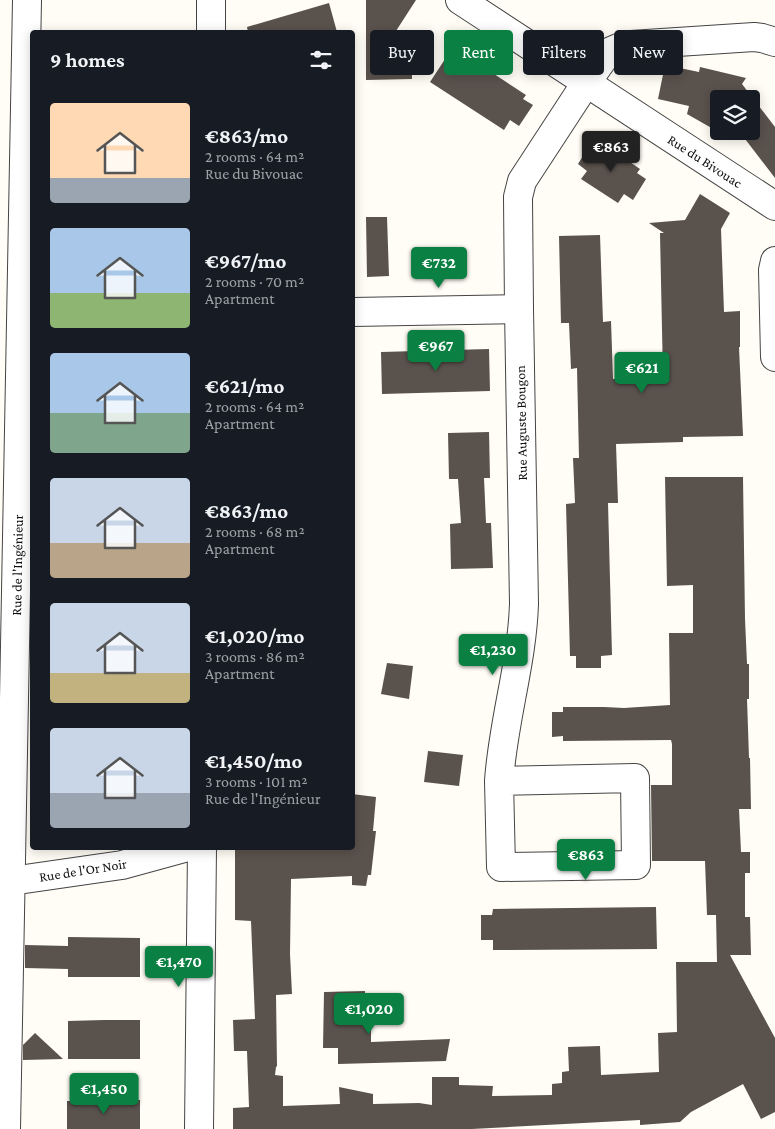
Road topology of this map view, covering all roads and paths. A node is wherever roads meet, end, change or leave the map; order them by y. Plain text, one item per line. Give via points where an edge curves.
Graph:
1 (27, 0) edge
2 (211, 0) edge
3 (460, 0) edge
4 (211, 30) edge
5 (775, 42) edge
6 (586, 83) junction
7 (775, 206) edge
8 (775, 261) edge
9 (27, 299) edge
10 (519, 309) junction
11 (355, 312) edge
12 (775, 357) edge
13 (500, 781) junction
14 (177, 850) edge
15 (202, 850) edge
16 (11, 881) junction
17 (6, 1129) edge
18 (199, 1129) edge

1 - 9 street, Rue de l'Ingénieur
2 - 4 street
3 - 6 street, Rue du Bivouac
5 - 6 street, Rue Auguste Bougon via 754,38 624,46 606,55
6 - 7 street, Rue du Bivouac
6 - 10 street, Rue Auguste Bougon via 520,187
8 - 12 street
9 - 16 street, Rue de l'Ingénieur
10 - 11 street
10 - 13 street, Rue Auguste Bougon via 524,613
13 - 13 street, Rue Auguste Bougon via 501,867 636,865 635,778
14 - 16 street, Rue de l'Or Noir via 122,865
15 - 18 street
16 - 17 street, Rue de l'Ingénieur

